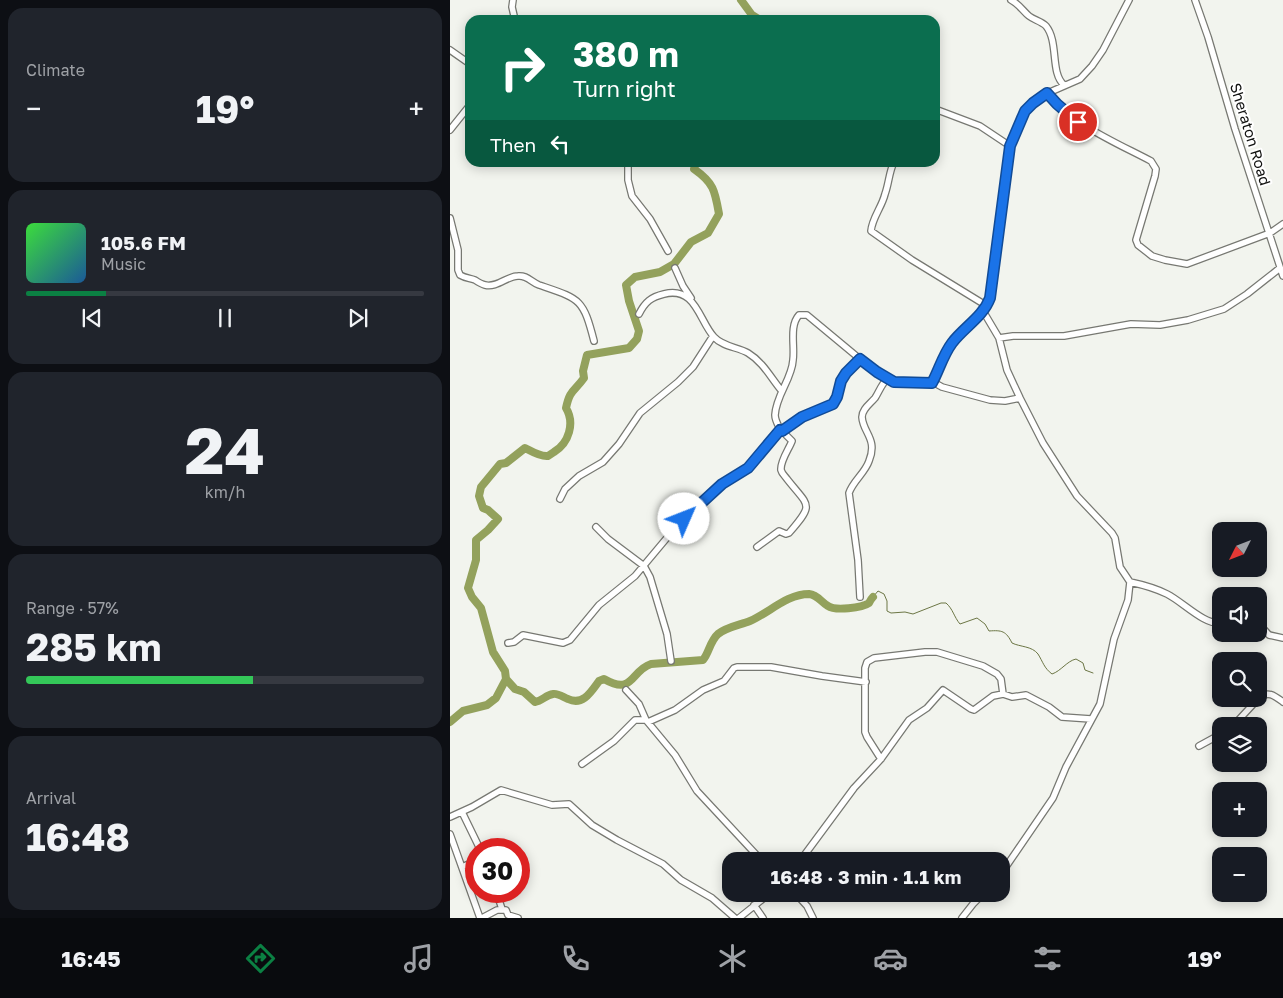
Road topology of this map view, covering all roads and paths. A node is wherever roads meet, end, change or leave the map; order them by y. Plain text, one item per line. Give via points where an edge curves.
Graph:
1 (513, 0) edge
2 (1012, 0) edge
3 (1129, 0) edge
4 (1195, 0) edge
5 (514, 15) edge
6 (450, 50) edge
7 (465, 60) edge
8 (1064, 85) junction
9 (1047, 93) junction
10 (465, 111) edge
11 (940, 111) edge
12 (450, 130) edge
13 (1010, 146) junction
14 (628, 167) edge
15 (892, 167) edge
16 (450, 218) edge
17 (1283, 224) edge
18 (1270, 233) junction
19 (668, 251) dead end
20 (675, 268) dead end
21 (1280, 268) junction
22 (1283, 276) edge
23 (696, 306) junction
24 (985, 309) junction
25 (639, 314) dead end
26 (713, 336) junction
27 (999, 338) junction
28 (594, 341) dead end
29 (860, 359) junction
30 (887, 379) junction
31 (933, 382) junction
32 (781, 390) junction
33 (1020, 398) junction
34 (780, 430) junction
35 (560, 499) dead end
36 (596, 527) dead end
37 (757, 547) dead end
38 (644, 566) junction
39 (1130, 582) junction
40 (860, 597) dead end
41 (1212, 622) edge
42 (1267, 634) edge
43 (1283, 638) edge
44 (508, 644) dead end
45 (671, 661) dead end
46 (866, 682) junction
47 (626, 690) dead end
48 (1003, 694) junction
49 (1267, 694) edge
50 (1283, 702) edge
51 (1250, 707) edge
52 (1241, 717) edge
53 (1091, 719) junction
54 (647, 721) junction
55 (1212, 739) edge
56 (1199, 746) dead end
57 (881, 759) junction
58 (582, 764) dead end
59 (462, 812) junction
60 (450, 818) edge
61 (450, 834) edge
62 (475, 838) edge
63 (753, 852) edge
64 (807, 852) edge
65 (1010, 861) edge
66 (465, 866) edge
67 (462, 868) junction
68 (758, 902) edge
69 (803, 902) edge
70 (975, 902) edge
71 (500, 903) edge
72 (754, 905) junction
73 (502, 909) junction
74 (508, 916) edge
75 (481, 918) edge
76 (518, 918) edge
77 (737, 918) edge
78 (763, 918) edge
79 (813, 918) edge
80 (962, 918) edge

1 - 5 street
2 - 8 street via 1047,28 1055,52 1058,79
3 - 8 street via 1092,66 1080,78
4 - 18 street, Sheraton Road
6 - 7 street
8 - 9 street
9 - 13 street via 1025,111
9 - 18 street via 1078,122 1154,165 1155,176 1136,240 1152,256 1187,264
10 - 12 street
11 - 13 street via 980,126
13 - 24 street via 993,286
14 - 19 street via 632,196
15 - 24 street via 871,232
16 - 28 street via 460,275 489,286 514,276 525,276 568,296 585,309
17 - 18 street
18 - 21 street, Sheraton Road
20 - 23 street
21 - 22 street, Sheraton Road
21 - 27 street via 1248,294 1224,308 1188,320 1160,325 1131,324 1064,336
23 - 25 street via 678,292 670,292 648,300
23 - 26 street
24 - 27 street
24 - 31 street via 953,341
26 - 32 street via 754,357
26 - 35 street via 693,367 640,413 603,462 578,476
27 - 33 street via 1007,370
29 - 30 street
29 - 32 street via 806,315 799,315 793,329 792,366
29 - 34 street via 841,381 833,404
30 - 31 street via 906,383
30 - 40 street via 862,415 870,436 871,457 849,494
31 - 33 street via 990,400
32 - 34 street via 775,414
33 - 39 street via 1071,487 1115,538 1120,567
34 - 37 street via 792,441 781,465 782,473 804,498 807,508 789,533 779,531
34 - 38 street via 748,468 722,484 698,505
36 - 38 street
38 - 44 street via 599,604 570,640 563,643 523,635
38 - 45 street via 655,591
39 - 41 street via 1157,589
39 - 53 street via 1104,690
42 - 43 street
46 - 48 street via 866,664 874,658 937,652 992,671 1001,679
46 - 54 street via 771,667 737,667 724,681 703,690 675,710
46 - 57 street via 865,732
47 - 54 street via 640,704
48 - 53 street via 1012,697 1029,695 1062,717
48 - 57 street via 987,699 974,710 942,690 927,708 909,720
49 - 50 street
51 - 52 street
53 - 65 street via 1053,798
54 - 58 street via 635,720 614,741
54 - 63 street via 707,804
55 - 56 street
57 - 64 street via 854,788
59 - 60 street
59 - 62 street
59 - 77 street via 502,790 552,805 569,804 592,825 663,864
61 - 67 street
66 - 67 street
67 - 75 street
68 - 72 street
69 - 79 street
70 - 80 street
71 - 73 street
72 - 77 street
72 - 78 street
73 - 74 street
73 - 75 street
74 - 76 street

